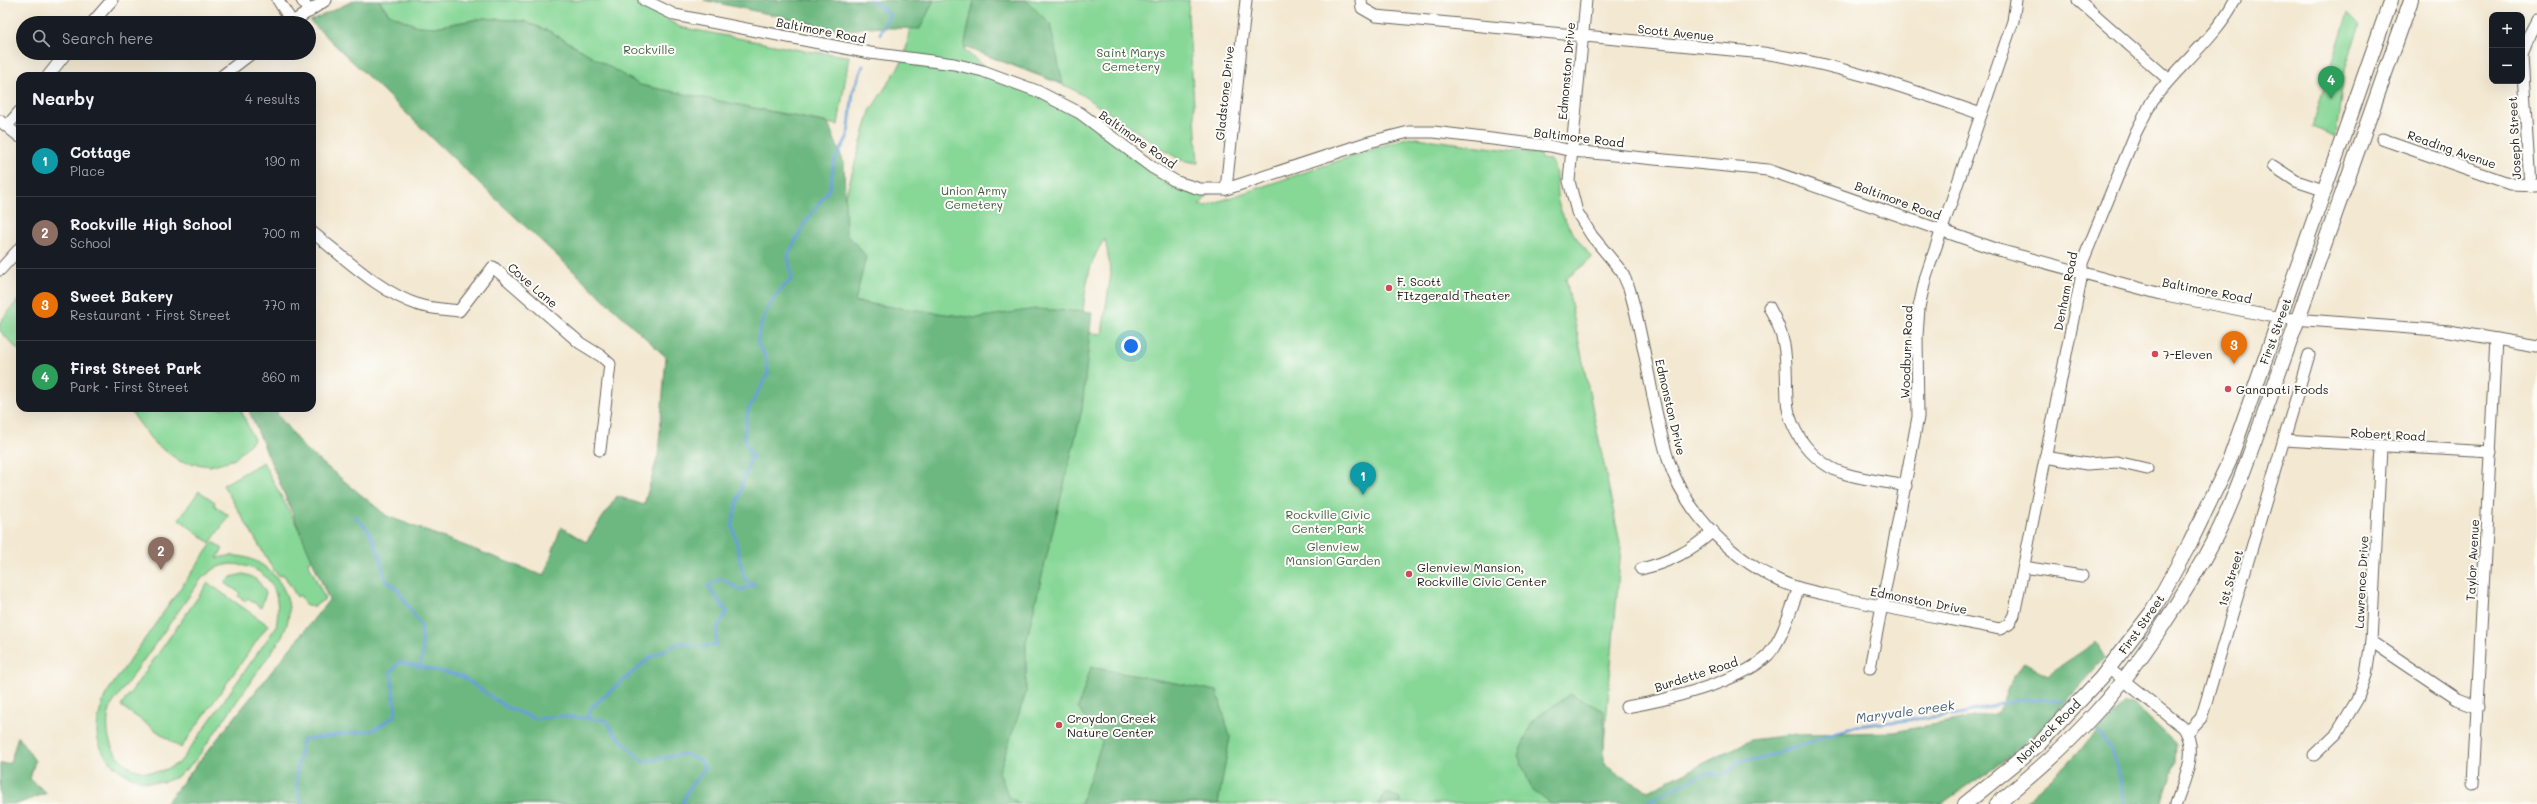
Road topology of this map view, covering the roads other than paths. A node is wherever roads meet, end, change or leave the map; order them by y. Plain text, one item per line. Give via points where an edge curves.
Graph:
1 (112, 0) edge
2 (278, 0) edge
3 (302, 0) edge
4 (326, 0) edge
5 (644, 0) edge
6 (1246, 0) edge
7 (1586, 0) edge
8 (2016, 0) edge
9 (2078, 0) edge
10 (2235, 0) edge
11 (2391, 0) edge
12 (2411, 0) edge
13 (1362, 4) edge
14 (309, 12) junction
15 (98, 16) edge
16 (288, 16) edge
17 (303, 16) edge
18 (2537, 20) edge
19 (1583, 36) junction
20 (61, 60) edge
21 (243, 60) edge
22 (51, 72) edge
23 (227, 72) edge
24 (2168, 79) junction
25 (16, 114) edge
26 (1981, 114) junction
27 (4, 124) edge
28 (16, 134) edge
29 (2382, 139) dead end
30 (1572, 151) junction
31 (2273, 166) dead end
32 (2534, 186) edge
33 (1226, 188) junction
34 (2326, 191) junction
35 (1941, 230) junction
36 (316, 235) edge
37 (16, 252) edge
38 (0, 270) edge
39 (2082, 274) junction
40 (1769, 307) dead end
41 (2280, 318) junction
42 (2298, 319) junction
43 (2496, 339) junction
44 (2537, 346) edge
45 (2309, 355) dead end
46 (2284, 440) junction
47 (2381, 447) junction
48 (600, 450) dead end
49 (2491, 452) junction
50 (2045, 457) junction
51 (2147, 469) dead end
52 (1906, 486) junction
53 (1713, 531) junction
54 (2024, 567) junction
55 (1641, 569) dead end
56 (2082, 576) dead end
57 (1799, 588) junction
58 (1882, 607) junction
59 (2009, 624) joint
60 (2372, 641) junction
61 (1870, 668) dead end
62 (2108, 668) junction
63 (2122, 680) junction
64 (1626, 707) dead end
65 (2478, 707) junction
66 (2187, 733) junction
67 (2314, 755) dead end
68 (2473, 784) dead end
69 (1965, 804) edge
70 (1997, 804) edge
71 (2176, 804) edge

1 - 15 street
2 - 16 street
3 - 14 street
4 - 14 street
5 - 33 street, Baltimore Road via 675,15 984,71 1037,91 1080,113 1153,168 1176,182 1200,189
6 - 33 street, Gladstone Drive
7 - 19 street, Edmonston Drive
8 - 26 street, Woodburn Road via 2014,21
9 - 24 street
10 - 24 street, Denham Road via 2217,26
11 - 34 main road, First Street
12 - 42 main road, First Street
13 - 19 street, Scott Avenue via 1376,16
14 - 17 street
18 - 32 street, Joseph Street via 2528,35 2522,56
19 - 26 street, Scott Avenue via 1812,61 1867,75
19 - 30 street, Edmonston Drive
20 - 22 street
21 - 23 street
24 - 39 street, Denham Road via 2152,101 2136,132 2084,253
25 - 27 street
26 - 35 street, Woodburn Road
27 - 28 street
29 - 32 street, Reading Avenue via 2511,184
30 - 33 street, Baltimore Road via 1442,133 1409,132 1369,142
30 - 35 street, Baltimore Road via 1768,170
30 - 53 street, Edmonston Drive via 1568,182 1573,202 1592,236 1622,272 1629,288 1668,460 1685,496
31 - 34 street via 2296,181
34 - 41 main road, First Street
35 - 39 street, Baltimore Road via 1995,249
35 - 52 street, Woodburn Road via 1919,307 1918,417
36 - 48 street, Cove Lane via 373,279 397,295 419,305 459,311 493,267 580,343 610,364
37 - 38 street
39 - 41 street, Baltimore Road via 2161,294
39 - 50 street, Denham Road
40 - 52 street via 1779,324 1785,343 1789,415 1800,438 1813,454 1832,468 1846,474
41 - 42 street, Baltimore Road
41 - 62 main road, First Street via 2218,488 2152,612
42 - 43 street, Baltimore Road via 2449,331
42 - 63 main road, First Street via 2236,492 2216,536 2172,610
43 - 44 street, Baltimore Road
43 - 49 street, Taylor Avenue
45 - 46 street, 1st Street
46 - 47 street, Robert Road
46 - 66 street, 1st Street via 2204,709 2201,718
47 - 49 street, Robert Road
47 - 60 street, Lawrence Drive
49 - 65 street, Taylor Avenue
50 - 51 street via 2087,464 2117,462
50 - 54 street, Denham Road
52 - 58 street, Woodburn Road
53 - 55 street via 1680,557
53 - 57 street, Edmonston Drive via 1752,566 1775,579
54 - 56 street
54 - 59 street, Denham Road via 2014,615
57 - 58 street, Edmonston Drive
57 - 64 street, Burdette Road via 1780,638 1753,668 1730,679 1646,704
58 - 59 street, Edmonston Drive via 2000,629
58 - 61 street, Woodburn Road
60 - 65 street, Lawrence Drive via 2457,699
60 - 67 street via 2366,675 2357,700 2337,733
62 - 63 street
62 - 69 main road, Norbeck Road via 2039,744
63 - 66 street
63 - 70 main road, Norbeck Road via 2091,718
65 - 68 street, Taylor Avenue
66 - 71 street via 2191,749 2189,765

